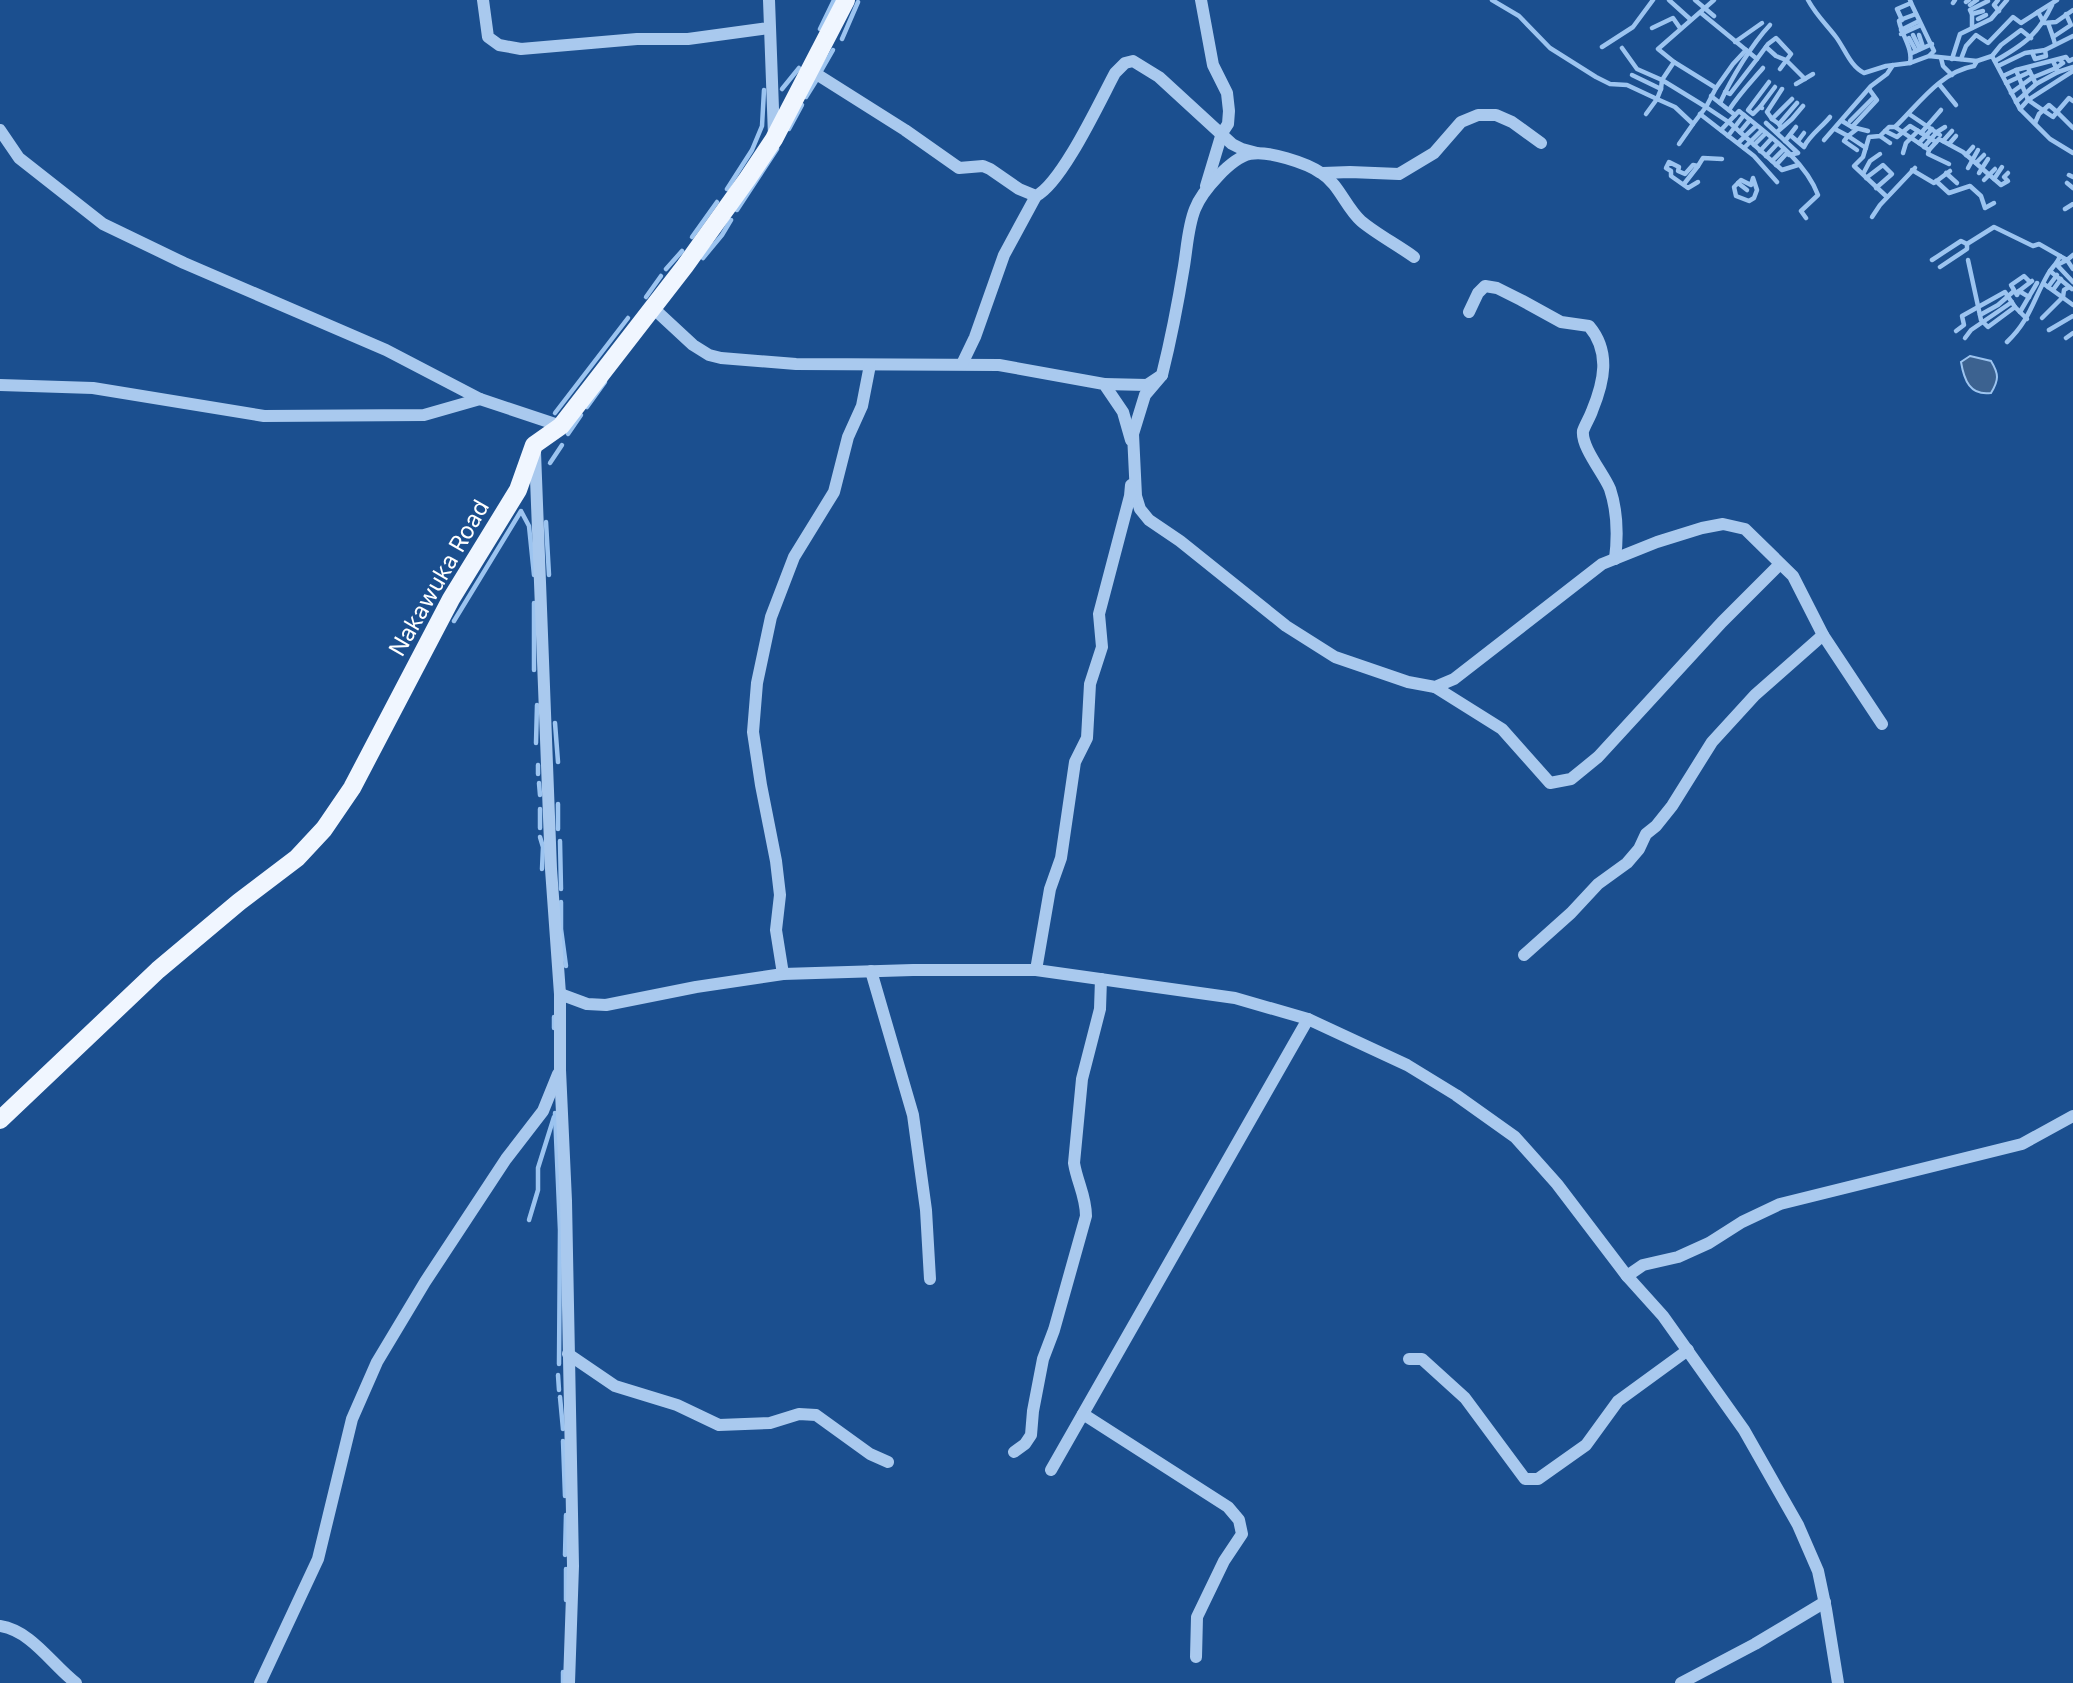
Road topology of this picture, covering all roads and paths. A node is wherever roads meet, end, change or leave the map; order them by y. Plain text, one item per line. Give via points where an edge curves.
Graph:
1 (483, 0) edge
2 (769, 0) edge
3 (846, 0) edge
4 (1201, 0) edge
5 (769, 28) junction
6 (810, 70) junction
7 (0, 130) edge
8 (1222, 133) junction
9 (774, 139) junction
10 (1541, 143) dead end
11 (1257, 153) junction
12 (1323, 173) junction
13 (1205, 190) junction
14 (1036, 196) junction
15 (1414, 257) dead end
16 (652, 307) junction
17 (1469, 312) dead end
18 (962, 364) junction
19 (870, 365) junction
20 (1162, 375) junction
21 (1104, 384) junction
22 (0, 385) edge
23 (480, 399) junction
24 (561, 426) junction
25 (534, 445) junction
26 (1133, 447) junction
27 (1618, 531) junction
28 (1646, 546) junction
29 (1615, 559) junction
30 (1780, 564) junction
31 (1824, 635) junction
32 (1435, 687) junction
33 (1882, 724) dead end
34 (1524, 955) dead end
35 (557, 957) junction
36 (1036, 970) junction
37 (871, 971) junction
38 (783, 974) junction
39 (1101, 979) junction
40 (560, 994) junction
41 (587, 1004) junction
42 (1308, 1019) junction
43 (560, 1070) junction
44 (2073, 1116) edge
45 (0, 1120) edge
46 (1627, 1276) junction
47 (930, 1279) dead end
48 (1688, 1350) junction
49 (568, 1354) junction
50 (1409, 1359) dead end
51 (1083, 1414) junction
52 (1014, 1452) dead end
53 (888, 1462) dead end
54 (1051, 1470) dead end
55 (1825, 1602) junction
56 (0, 1626) edge
57 (1196, 1657) dead end
58 (76, 1683) edge
59 (260, 1683) edge
60 (569, 1683) edge
61 (1681, 1683) edge
62 (1838, 1683) edge

1 - 5 street via 488,37 507,48 688,39
2 - 5 street
3 - 6 main road
4 - 8 street via 1213,65 1230,111
5 - 9 street
6 - 9 main road
6 - 14 street via 959,168 983,166
7 - 23 street via 19,158 103,224 386,349
8 - 11 street via 1232,144
8 - 13 street
8 - 14 street via 1158,77 1133,61 1125,63 1062,167
9 - 16 main road
10 - 12 street via 1512,122 1496,115 1478,115 1461,122 1434,153 1399,174
11 - 12 street
11 - 13 street via 1234,163
12 - 15 street via 1361,221
13 - 20 street via 1194,211
14 - 18 street via 1004,255
16 - 19 street via 709,355 796,364
16 - 24 main road
17 - 27 street via 1485,286 1497,288 1560,322 1589,326 1598,336 1604,374 1583,432 1609,486
18 - 19 street
18 - 21 street via 999,365
19 - 38 street via 834,492 794,557 771,617 757,690 753,732 776,860 780,895 775,930
20 - 21 street via 1147,385
20 - 26 street via 1145,395
21 - 26 street via 1123,412
22 - 23 street via 93,388 264,416 418,415
23 - 24 street
24 - 25 main road
25 - 35 street
25 - 45 main road, Nakawuka Road via 518,490 451,599 352,788 324,829 297,858 158,970
26 - 32 street via 1136,496 1149,520 1286,626 1335,657
26 - 36 street via 1130,496 1099,614 1102,647 1090,684 1087,738 1075,762 1061,858 1050,889
27 - 28 street via 1633,546
27 - 29 street
28 - 29 street
28 - 30 street via 1723,524 1745,529
29 - 32 street via 1454,679
30 - 31 street via 1793,576
30 - 32 street via 1572,779 1550,783 1502,729
31 - 33 street
31 - 34 street via 1755,695 1712,742 1672,806 1627,863 1598,884
35 - 40 street
35 - 41 street via 568,989
36 - 37 street
36 - 39 street
37 - 38 street
37 - 47 street via 913,1115
38 - 41 street via 606,1005
39 - 42 street via 1235,998
39 - 52 street via 1100,1009 1082,1079 1074,1163 1086,1216 1043,1359 1031,1435
40 - 41 street
40 - 43 street
42 - 46 street via 1407,1065 1515,1137
42 - 51 street
43 - 49 street
43 - 59 street via 543,1111 425,1282 377,1362 352,1419 318,1559
44 - 46 street via 2022,1144 1780,1204 1709,1244 1643,1265
46 - 48 street
48 - 50 street via 1618,1401 1586,1445 1538,1479 1525,1479 1465,1398 1422,1359
48 - 55 street via 1744,1430 1798,1525 1818,1571
49 - 53 street via 615,1386 677,1405 719,1425 816,1415
49 - 60 street via 573,1566
51 - 54 street
51 - 57 street via 1228,1507 1239,1520 1242,1534 1197,1617
55 - 61 street
55 - 62 street
56 - 58 street via 34,1643

